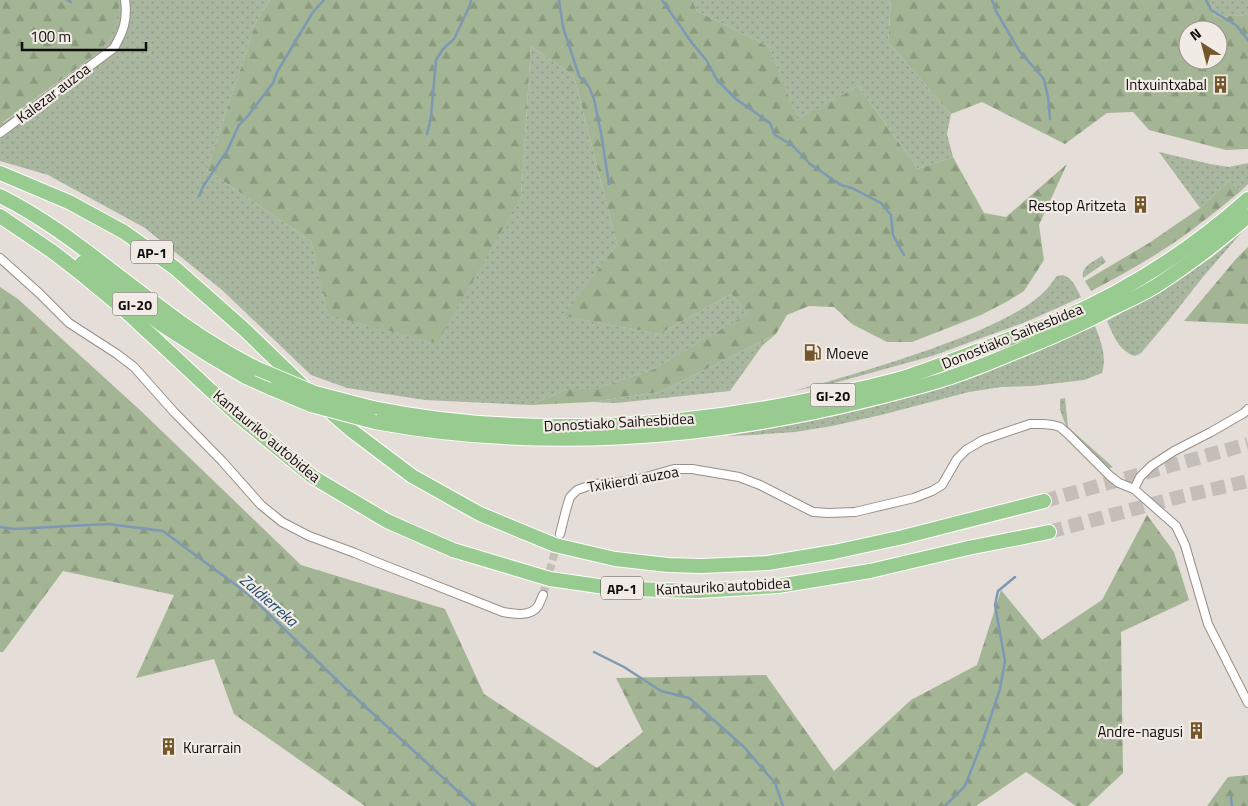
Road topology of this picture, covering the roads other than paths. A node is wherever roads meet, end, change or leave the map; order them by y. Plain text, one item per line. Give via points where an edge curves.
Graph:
1 (125, 0) edge
2 (0, 133) edge
3 (0, 173) edge
4 (0, 196) edge
5 (1248, 199) edge
6 (0, 215) edge
7 (1248, 216) edge
8 (0, 258) edge
9 (1248, 409) edge
10 (374, 415) junction
11 (1134, 489) junction
12 (1044, 501) tunnel mouth
13 (1049, 532) tunnel mouth
14 (560, 534) tunnel mouth
15 (543, 595) tunnel mouth
16 (1248, 703) edge

1 - 2 street, Kalezar auzoa via 127,11 123,32 114,48
3 - 12 highway, Kantauriko autobidea / AP-1 via 69,202 124,232 175,268 351,430 412,476 480,514 555,545 615,559 668,565 768,563 834,552
4 - 10 highway, Donostiako Saihesbidea / GI-20, bridge via 36,215 156,305 235,357 258,370
5 - 10 highway, Donostiako Saihesbidea / GI-20 via 1186,249 1146,275 1061,319 901,378 867,387 743,412 602,425 531,426
6 - 10 highway, Donostiako Saihesbidea / GI-20, bridge via 60,246 161,324 246,377 311,405
6 - 13 highway, Kantauriko autobidea / AP-1 via 119,305 235,413 313,477 388,521 453,550 550,579 612,588 698,591 778,586
7 - 10 highway, Donostiako Saihesbidea / GI-20 via 1195,259 1154,286 1069,330 947,378 832,409 696,431 577,438 443,432
8 - 15 street via 70,323 134,367 261,505 282,522 309,536 503,612 526,613 537,608
9 - 11 street via 1151,466
11 - 14 street, Txikierdi auzoa via 1110,476 1060,427 1030,424 983,440 966,450 942,485 932,492 856,512 813,512 740,477 674,469 577,490 570,497
11 - 16 street, Txikierdi auzoa via 1176,526 1185,545 1208,624

